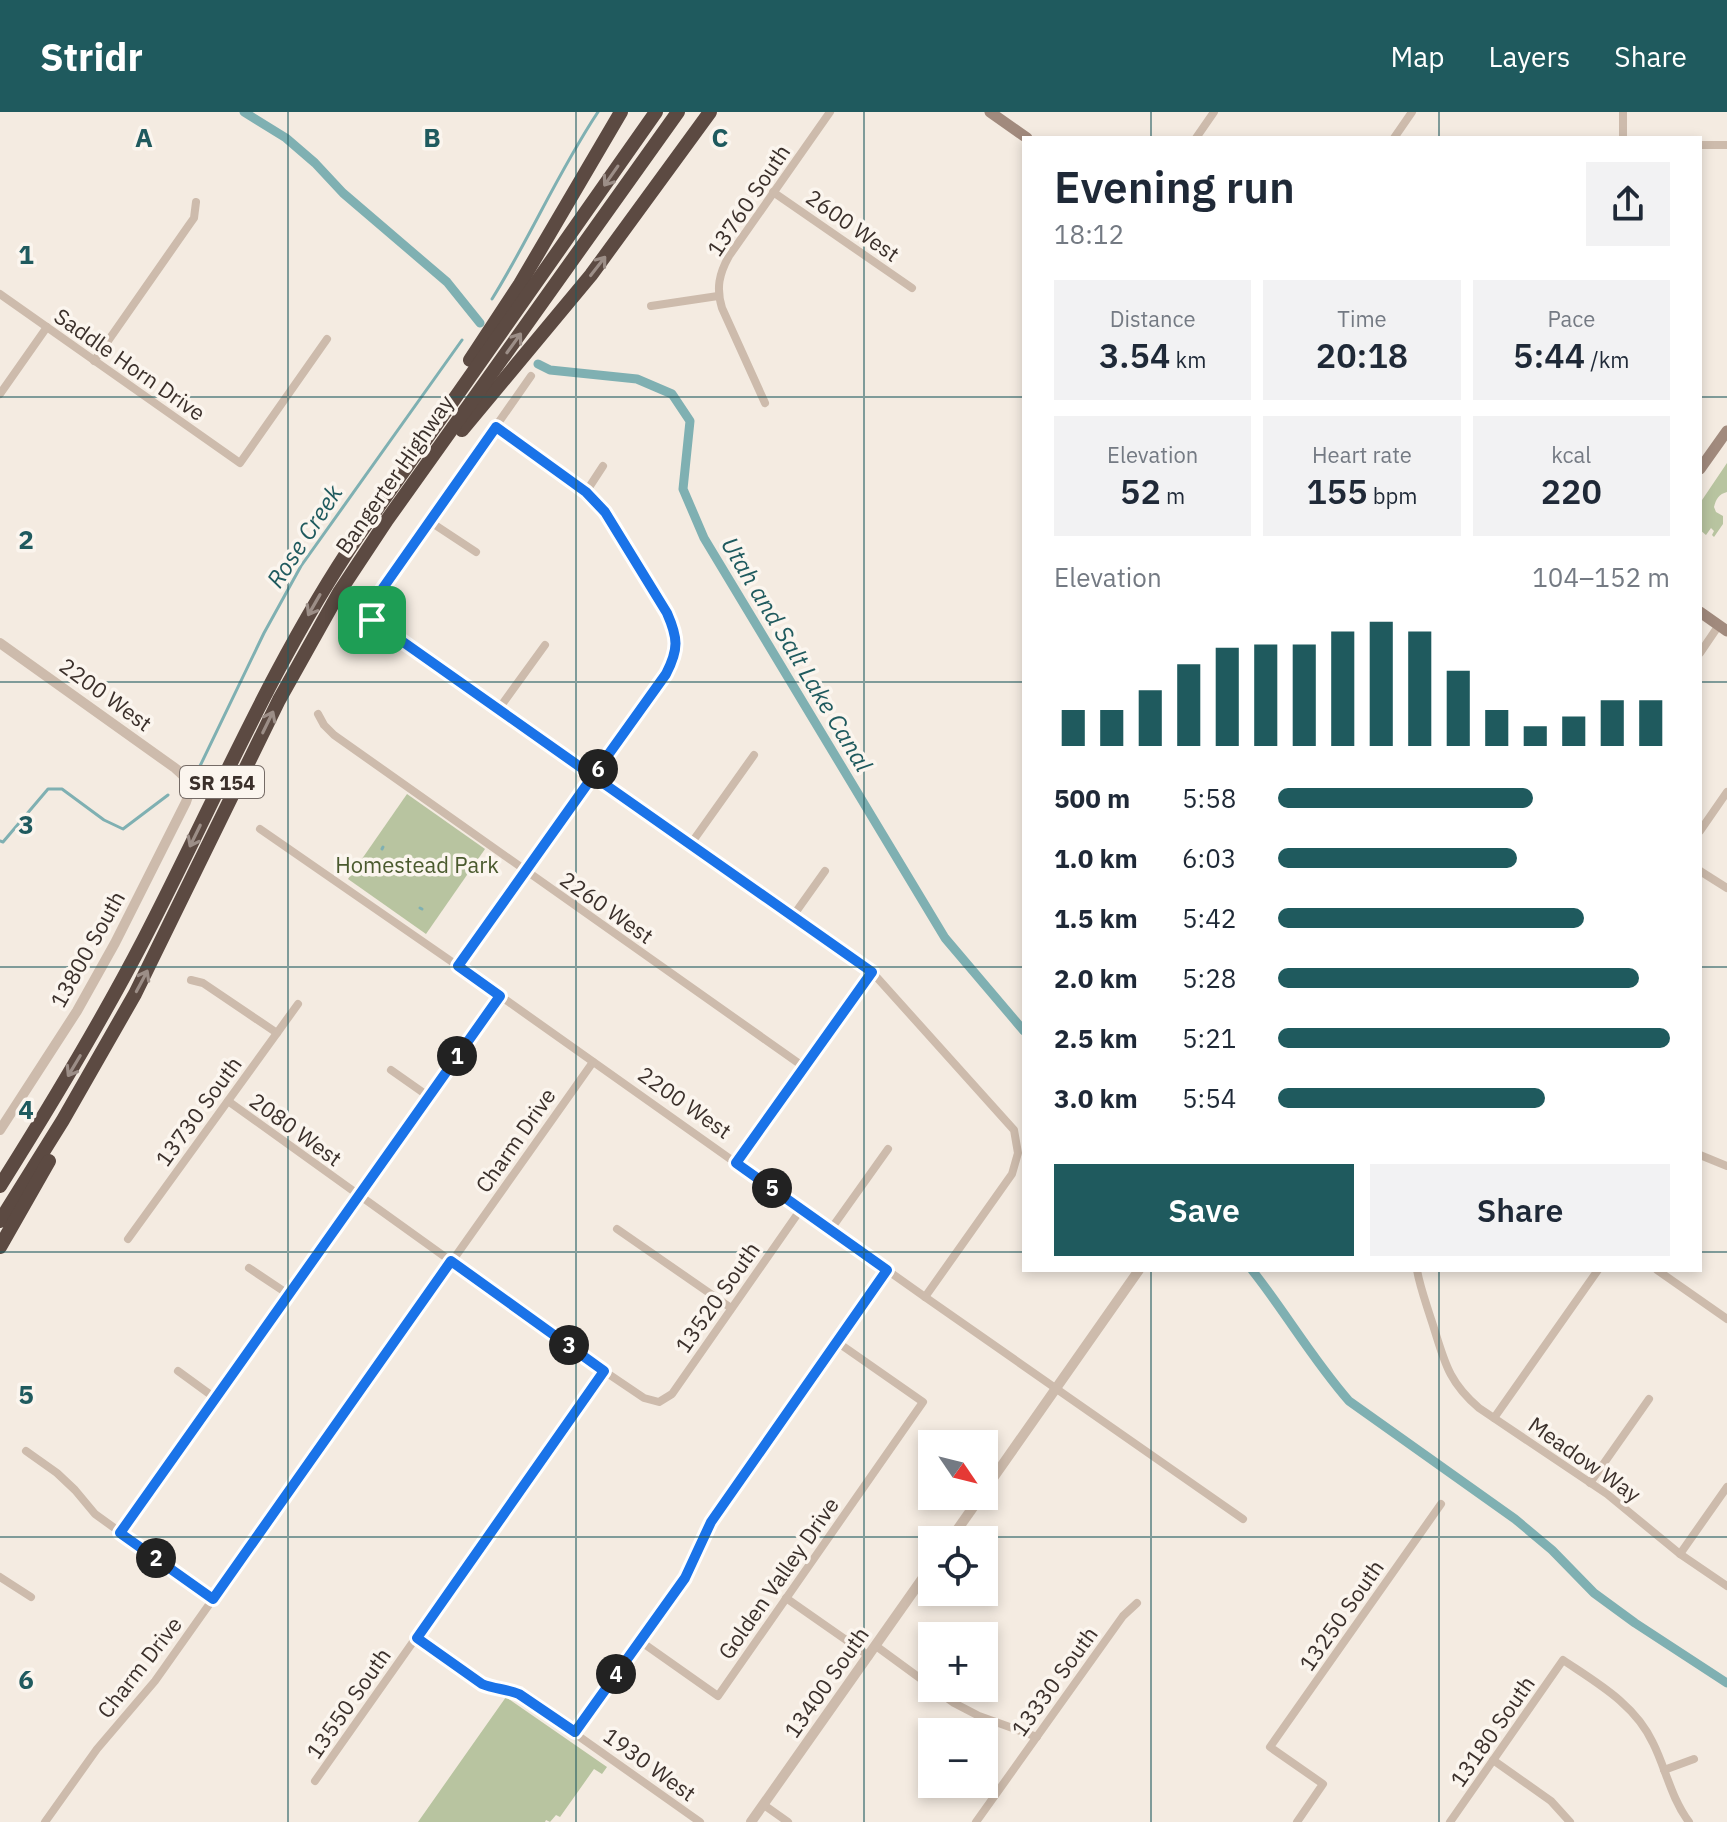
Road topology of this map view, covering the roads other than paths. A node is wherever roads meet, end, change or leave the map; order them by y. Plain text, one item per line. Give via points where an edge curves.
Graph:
1 (621, 112) edge
2 (656, 112) edge
3 (678, 112) edge
4 (710, 112) edge
5 (830, 112) edge
6 (990, 112) edge
7 (1214, 112) edge
8 (1412, 112) edge
9 (1623, 112) edge
10 (1024, 136) edge
11 (1197, 136) edge
12 (1395, 136) edge
13 (1623, 136) edge
14 (1702, 145) edge
15 (1727, 145) edge
16 (773, 192) junction
17 (196, 202) dead end
18 (912, 288) dead end
19 (0, 294) edge
20 (718, 296) junction
21 (651, 306) dead end
22 (47, 327) junction
23 (327, 339) dead end
24 (94, 361) junction
25 (531, 376) dead end
26 (0, 394) edge
27 (765, 403) dead end
28 (496, 427) junction
29 (1727, 431) edge
30 (603, 466) dead end
31 (1702, 466) edge
32 (404, 470) junction
33 (586, 492) junction
34 (387, 520) junction
35 (429, 521) junction
36 (476, 552) dead end
37 (1702, 613) edge
38 (1723, 628) edge
39 (0, 643) edge
40 (545, 645) dead end
41 (1702, 651) edge
42 (498, 710) junction
43 (318, 714) dead end
44 (754, 755) dead end
45 (593, 776) junction
46 (188, 779) joint
47 (1727, 792) edge
48 (1702, 828) edge
49 (260, 829) dead end
50 (690, 845) junction
51 (825, 871) dead end
52 (526, 872) junction
53 (1702, 872) edge
54 (1727, 888) edge
55 (793, 916) junction
56 (458, 966) junction
57 (872, 972) junction
58 (191, 980) dead end
59 (500, 996) junction
60 (298, 1004) dead end
61 (277, 1033) junction
62 (593, 1062) junction
63 (804, 1067) junction
64 (391, 1070) dead end
65 (90, 1074) junction
66 (428, 1096) junction
67 (53, 1101) junction
68 (228, 1101) junction
69 (0, 1130) edge
70 (888, 1149) dead end
71 (1702, 1156) edge
72 (736, 1163) junction
73 (1727, 1166) edge
74 (0, 1174) edge
75 (0, 1186) edge
76 (358, 1196) junction
77 (801, 1209) junction
78 (0, 1221) edge
79 (617, 1229) dead end
80 (831, 1229) junction
81 (128, 1239) dead end
82 (0, 1247) edge
83 (451, 1261) junction
84 (249, 1268) dead end
85 (887, 1270) junction
86 (1138, 1272) edge
87 (1418, 1272) edge
88 (1597, 1272) edge
89 (1660, 1272) edge
90 (288, 1294) junction
91 (925, 1297) junction
92 (731, 1308) junction
93 (1727, 1319) edge
94 (837, 1342) junction
95 (178, 1371) dead end
96 (604, 1371) junction
97 (1056, 1389) junction
98 (215, 1398) junction
99 (1649, 1399) dead end
100 (659, 1402) joint
101 (1494, 1418) junction
102 (26, 1451) dead end
103 (998, 1471) edge
104 (1590, 1483) junction
105 (1727, 1487) edge
106 (1441, 1504) dead end
107 (1243, 1519) dead end
108 (120, 1533) junction
109 (1680, 1554) junction
110 (0, 1577) edge
111 (918, 1585) edge
112 (1727, 1586) edge
113 (31, 1597) dead end
114 (786, 1598) junction
115 (213, 1599) junction
116 (1137, 1603) dead end
117 (417, 1638) junction
118 (640, 1641) junction
119 (872, 1651) junction
120 (918, 1679) edge
121 (953, 1702) edge
122 (575, 1732) junction
123 (1037, 1737) junction
124 (1694, 1759) dead end
125 (1493, 1760) junction
126 (1664, 1770) junction
127 (315, 1781) dead end
128 (764, 1805) junction
129 (45, 1822) edge
130 (700, 1822) edge
131 (751, 1822) edge
132 (788, 1822) edge
133 (976, 1822) edge
134 (1297, 1822) edge
135 (1450, 1822) edge
136 (1570, 1822) edge
137 (1689, 1822) edge

1 - 32 highway
2 -> 32 highway, Bangerter Highway / SR 154
34 -> 3 highway, Bangerter Highway / SR 154
34 -> 4 highway via 591,275
5 - 16 street, 13760 South
6 - 10 main road
7 - 11 street
8 - 12 street
9 - 13 street
14 - 15 street
16 - 18 street, 2600 West
16 - 20 street, 13760 South via 724,265
17 - 24 street via 194,218
19 - 22 street, Saddle Horn Drive
20 - 21 street
20 - 27 street
22 - 24 street, Saddle Horn Drive
22 - 26 street
23 - 24 street, Saddle Horn Drive via 240,463
25 - 28 street
28 - 33 street
28 - 35 street
29 - 31 main road
30 - 33 street
32 -> 67 highway, Bangerter Highway / SR 154 via 297,634 144,939
33 - 45 street via 605,512 667,613 677,645 666,674
65 -> 34 highway, Bangerter Highway / SR 154 via 153,959 291,676
35 - 36 street
35 - 42 street via 364,615
37 - 38 main road
38 - 41 street
39 - 46 street, 2200 West
40 - 42 street
42 - 45 street
43 - 52 street, 2260 West via 334,735
44 - 50 street
45 - 50 street
45 - 52 street
46 - 69 street, 13800 South via 186,802 115,943
47 - 48 street
49 - 56 street, 2200 West
50 - 55 street
51 - 55 street
52 - 56 street
52 - 63 street, 2260 West
53 - 54 street
55 - 57 street
56 - 59 street, 2200 West
57 - 63 street
57 - 91 street via 1014,1130 1018,1153 1012,1174
58 - 61 street
59 - 62 street, 2200 West
59 - 66 street
60 - 61 street, 13730 South
61 - 68 street, 13730 South
62 - 72 street, 2200 West
62 - 83 street, Charm Drive
63 - 72 street
64 - 66 street
65 - 78 highway, Bangerter Highway / SR 154
65 - 82 highway via 52,1156
66 - 76 street
67 - 74 highway
67 - 75 highway, Bangerter Highway / SR 154
68 - 76 street, 2080 West
68 - 81 street, 13730 South
70 - 80 street
71 - 73 street
72 - 77 street, 2200 West
76 - 83 street, 2080 West
76 - 90 street
77 - 80 street, 2200 West
77 - 92 street, 13520 South
79 - 92 street
80 - 85 street, 2200 West
83 - 96 street, 2080 West
83 - 115 street, Charm Drive
84 - 90 street
85 - 91 street, 2200 West
85 - 94 street
86 - 97 street
87 - 101 street, Meadow Way via 1449,1372 1462,1392
88 - 101 street
89 - 93 street
90 - 98 street
91 - 97 street, 2200 West
92 - 100 street, 13520 South via 672,1394
94 - 114 street, Golden Valley Drive via 923,1402
94 - 118 street via 711,1522 685,1578
95 - 98 street
96 - 100 street, 2080 West
96 - 117 street, 13550 South
97 - 103 street
97 - 107 street, 2200 West
98 - 108 street
99 - 104 street
101 - 104 street, Meadow Way
102 - 108 street
104 - 109 street, Meadow Way
105 - 109 street
106 - 134 street, 13250 South via 1270,1747 1323,1784
108 - 115 street
109 - 112 street, Meadow Way
110 - 113 street
111 - 119 street, 13400 South
114 - 118 street, Golden Valley Drive via 718,1696
114 - 119 street
115 - 129 street, Charm Drive
116 - 123 street, 13330 South
117 - 122 street, 1930 West via 482,1684 519,1694
117 - 127 street, 13550 South
118 - 122 street
119 - 120 street
119 - 128 street, 13400 South
121 - 123 street
122 - 130 street, 1930 West
123 - 133 street, 13330 South
124 - 126 street
125 - 126 street, 13180 South via 1563,1660 1628,1707 1650,1736
125 - 135 street, 13180 South
125 - 136 street via 1551,1801
126 - 137 street
128 - 131 street, 13400 South
128 - 132 street

